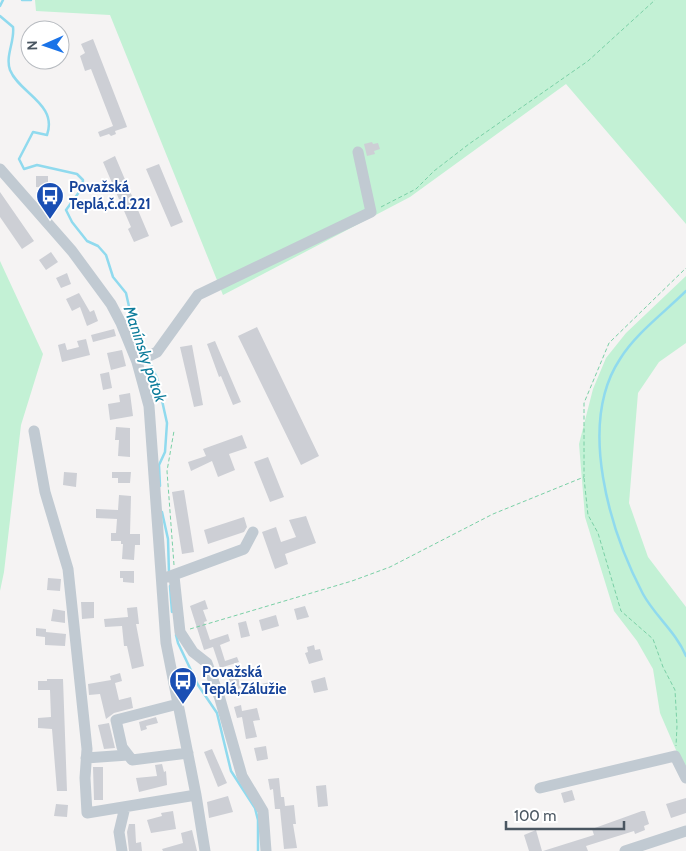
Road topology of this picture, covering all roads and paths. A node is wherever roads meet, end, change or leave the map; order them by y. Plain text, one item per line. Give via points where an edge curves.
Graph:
1 (655, 0) edge
2 (358, 152) dead end
3 (0, 169) edge
4 (371, 212) junction
5 (686, 268) edge
6 (144, 359) junction
7 (174, 430) dead end
8 (34, 431) dead end
9 (584, 478) junction
10 (253, 532) dead end
11 (174, 576) junction
12 (161, 578) junction
13 (180, 632) junction
14 (178, 704) junction
15 (188, 753) junction
16 (128, 755) junction
17 (675, 756) junction
18 (86, 758) junction
19 (686, 778) edge
20 (540, 788) dead end
21 (196, 795) junction
22 (125, 807) junction
23 (686, 832) edge
24 (122, 851) edge
25 (205, 851) edge
26 (266, 851) edge
27 (625, 851) edge

1 - 4 path via 588,61 469,144 416,189
2 - 4 street
3 - 6 street via 72,251 111,304
4 - 6 street via 198,295 157,352
5 - 9 path via 608,343 584,403
6 - 12 street
7 - 11 path via 168,471
8 - 18 street via 45,492 68,569
9 - 13 path via 493,514 390,568
9 - 17 path via 588,515 598,533 621,611 653,639 675,690
10 - 11 street via 244,549
11 - 12 street
11 - 13 street
12 - 14 street via 166,643
13 - 26 street via 193,652 207,663 242,776 263,811
14 - 15 street
14 - 16 street via 116,720 122,747
15 - 16 street via 132,760
15 - 21 street
16 - 18 street
17 - 19 street
17 - 20 street
18 - 22 street via 87,813
21 - 22 street
21 - 25 street
22 - 24 street via 119,832
23 - 27 street

